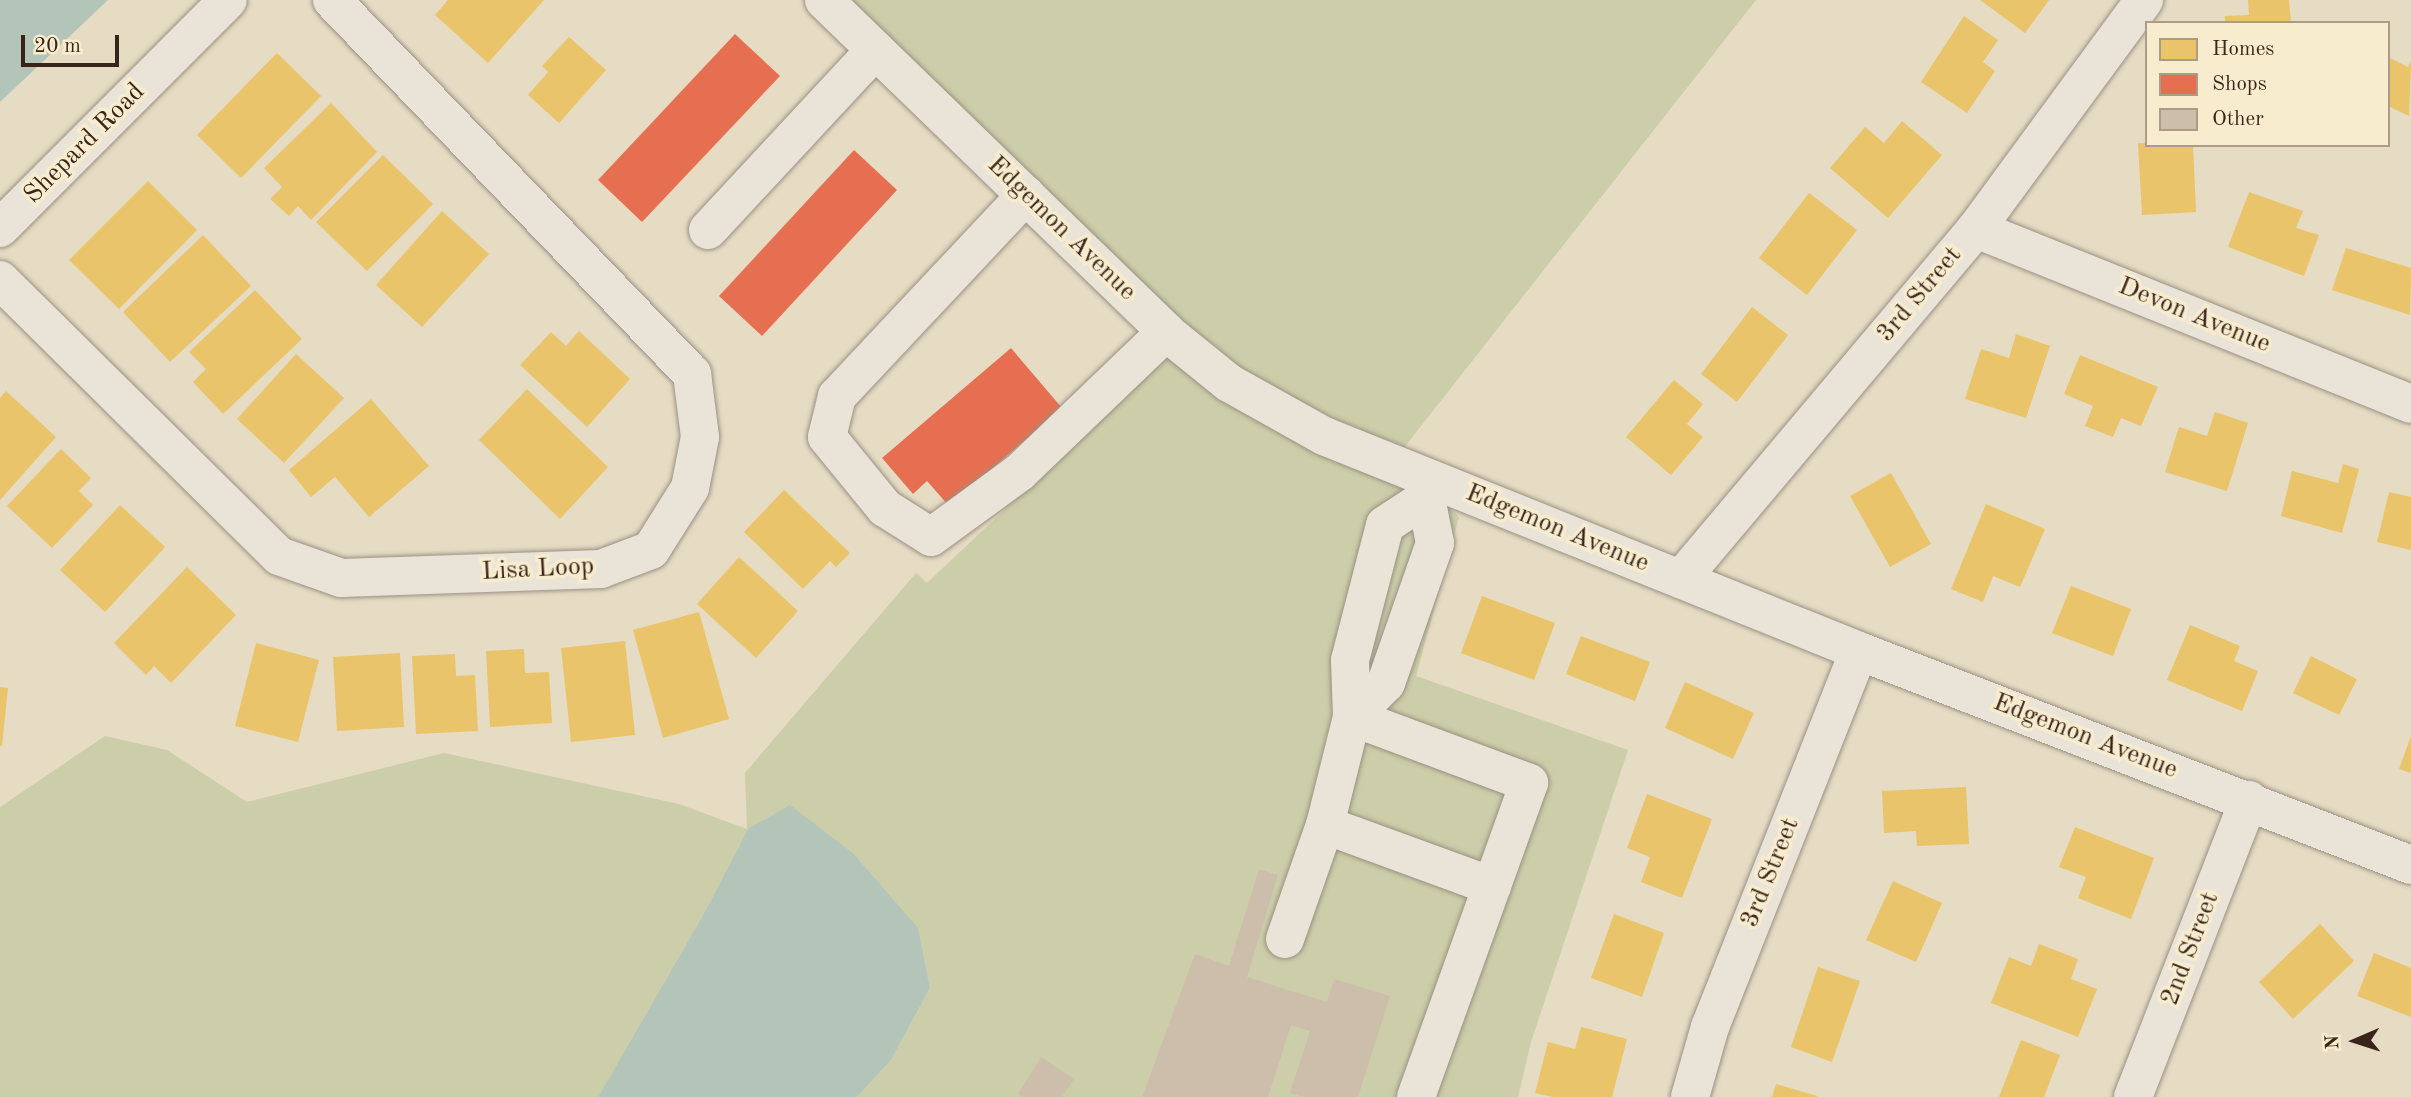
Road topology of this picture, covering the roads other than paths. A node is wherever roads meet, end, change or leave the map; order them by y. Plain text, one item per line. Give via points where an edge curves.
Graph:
1 (228, 0) edge
2 (332, 0) edge
3 (824, 0) edge
4 (2144, 0) edge
5 (875, 50) junction
6 (1026, 195) junction
7 (0, 228) edge
8 (1976, 229) junction
9 (708, 230) dead end
10 (0, 280) edge
11 (1166, 332) junction
12 (2411, 404) edge
13 (1429, 489) junction
14 (1681, 579) junction
15 (1859, 651) junction
16 (1352, 717) junction
17 (2249, 800) junction
18 (1325, 825) junction
19 (2411, 865) edge
20 (1492, 886) junction
21 (1285, 939) dead end
22 (1416, 1097) edge
23 (1690, 1097) edge
24 (2133, 1097) edge

1 - 7 street, Shepard Road
2 - 10 street, Lisa Loop via 692,374 700,437 690,488 651,550 601,569 341,578 279,556
3 - 5 street, Edgemon Avenue
4 - 8 street, 3rd Street
5 - 6 street, Edgemon Avenue
5 - 9 street
6 - 11 street, Edgemon Avenue
6 - 11 street via 837,396 827,437 885,508 931,537 1020,472
8 - 12 street, Devon Avenue
8 - 14 street, 3rd Street
11 - 13 street, Edgemon Avenue via 1229,383
13 - 14 street, Edgemon Avenue
13 - 16 street via 1435,542 1386,683
13 - 16 street via 1385,525 1350,660
14 - 15 street, Edgemon Avenue
15 - 17 street, Edgemon Avenue
15 - 23 street, 3rd Street via 1710,1027
16 - 18 street
16 - 20 street via 1529,783
17 - 19 street, Edgemon Avenue
17 - 24 street, 2nd Street
18 - 20 street
18 - 21 street
20 - 22 street

